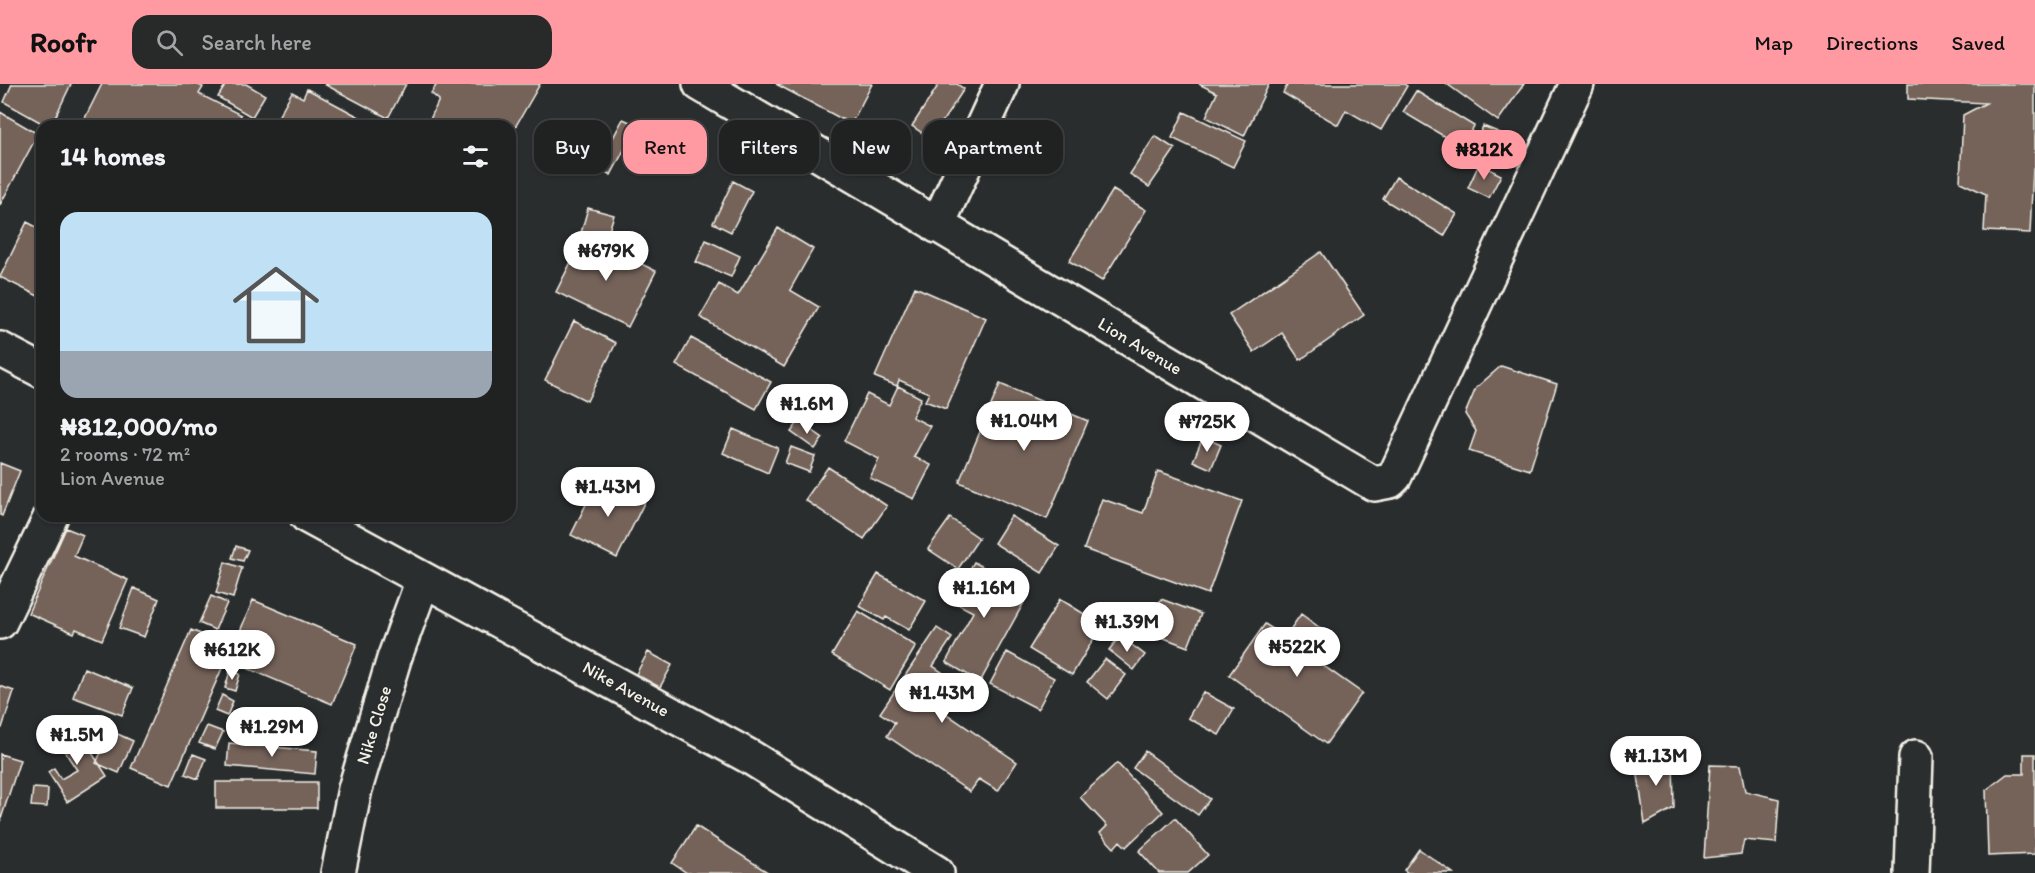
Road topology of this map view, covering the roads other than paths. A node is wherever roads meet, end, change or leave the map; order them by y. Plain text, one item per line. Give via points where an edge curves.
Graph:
1 (700, 84) edge
2 (1002, 84) edge
3 (1577, 84) edge
4 (937, 226) junction
5 (0, 349) edge
6 (36, 368) edge
7 (48, 522) edge
8 (319, 522) edge
9 (423, 580) junction
10 (0, 622) edge
11 (1916, 757) dead end
12 (894, 862) edge
13 (338, 873) edge
14 (937, 873) edge
15 (1912, 873) edge

1 - 4 street, Lion Avenue
2 - 4 street
3 - 4 street, Lion Avenue via 1395,476 1384,483 1374,484
5 - 6 street
7 - 10 street
8 - 9 street, Nike Avenue
9 - 12 street, Nike Avenue via 750,757
9 - 13 street, Nike Close via 394,659 355,789
11 - 15 street
12 - 14 street, Nike Avenue

